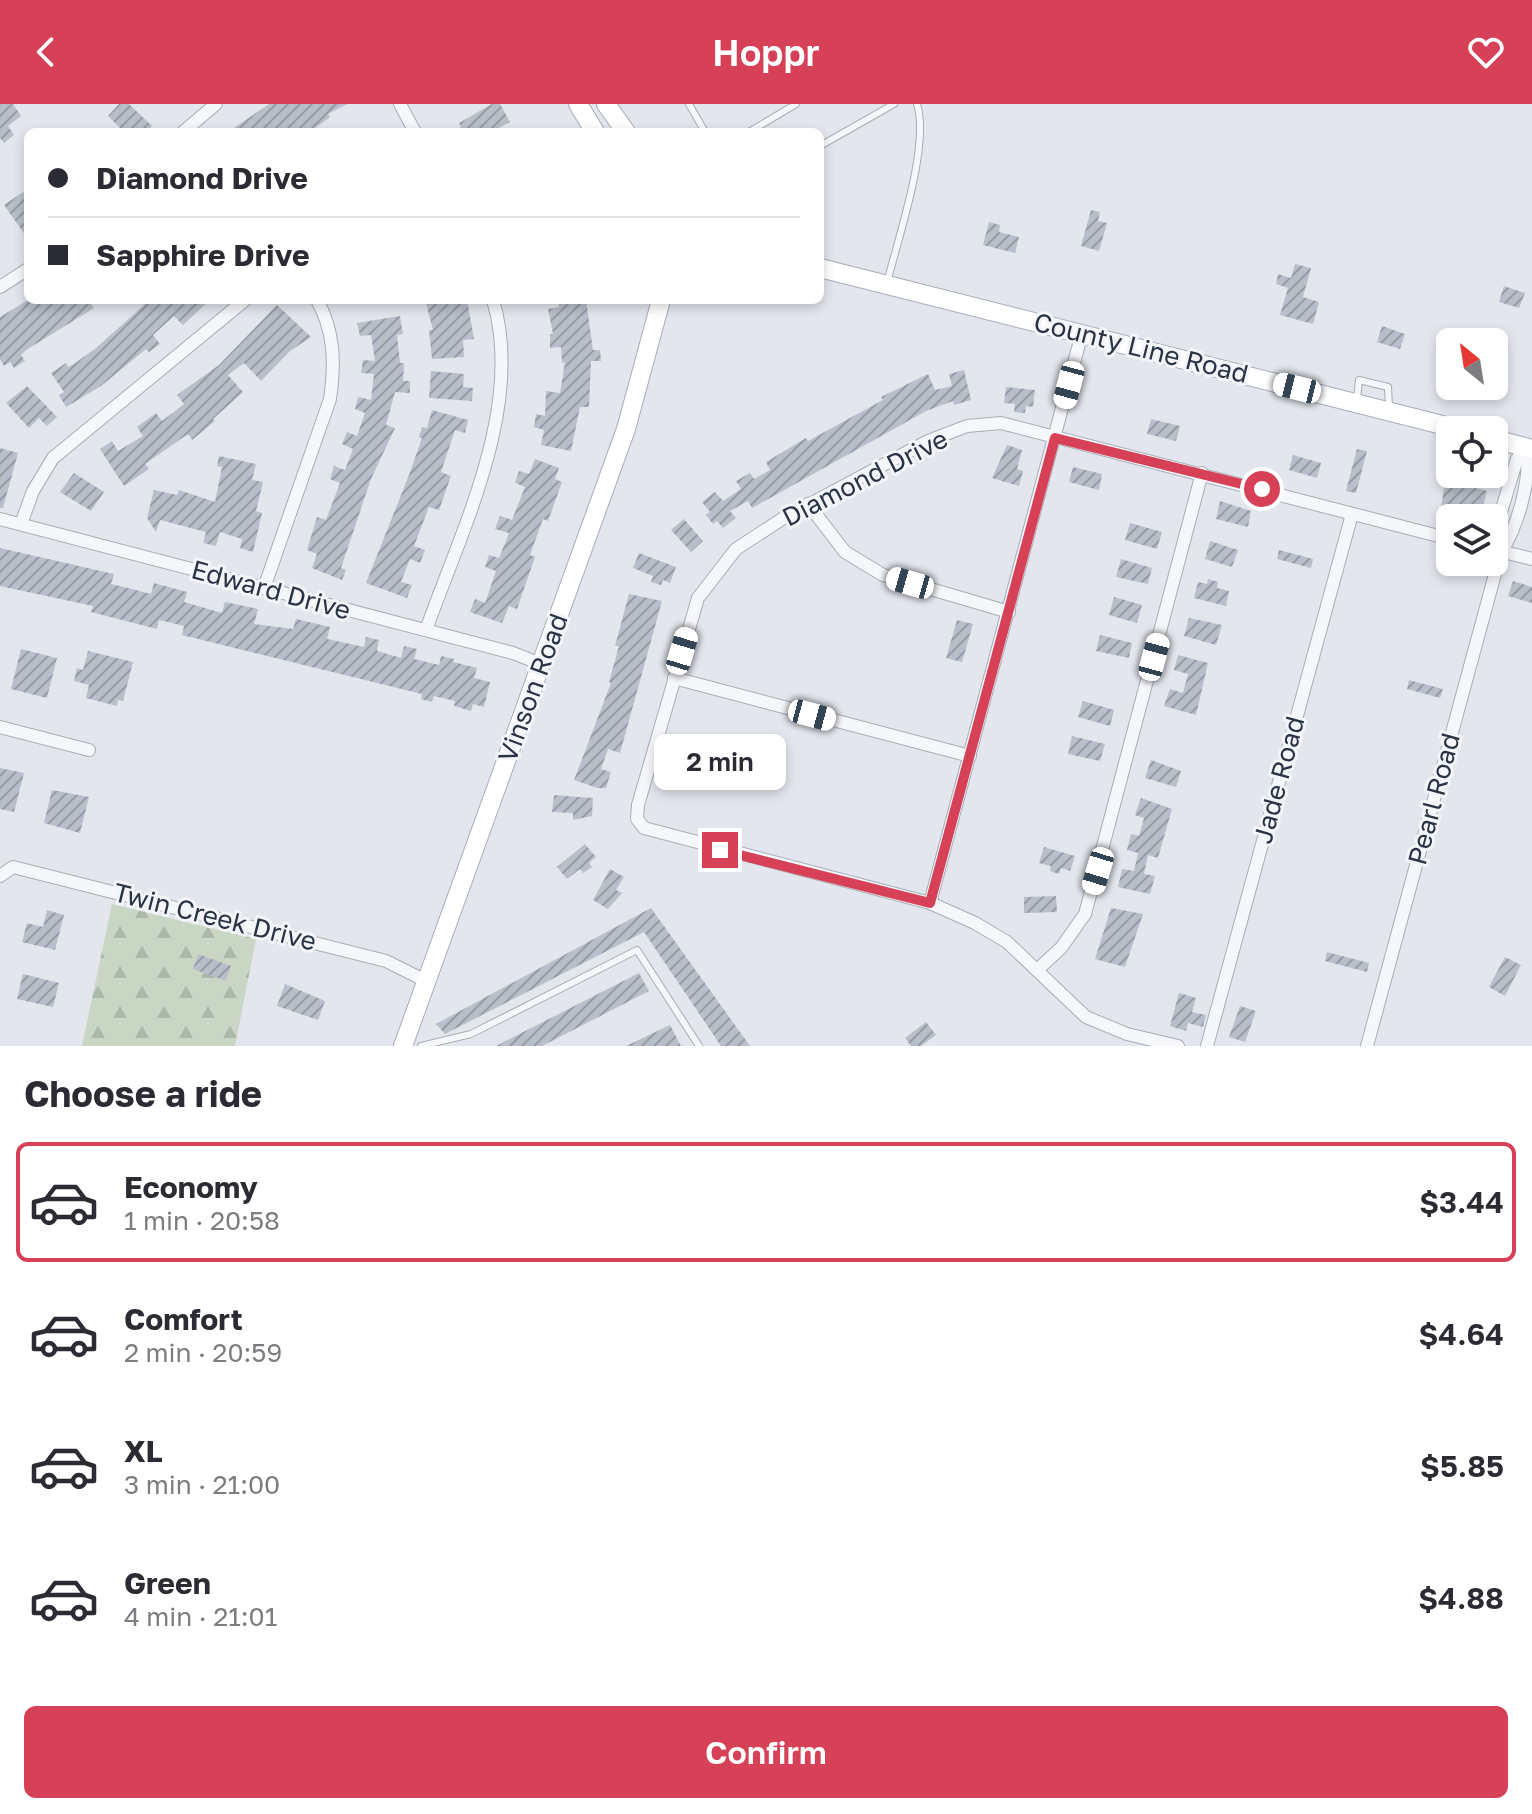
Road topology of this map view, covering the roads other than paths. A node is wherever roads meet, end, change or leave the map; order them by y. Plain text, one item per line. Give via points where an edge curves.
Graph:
1 (216, 104) edge
2 (400, 104) edge
3 (578, 104) edge
4 (606, 104) edge
5 (689, 104) edge
6 (796, 104) edge
7 (894, 104) edge
8 (917, 104) edge
9 (188, 128) edge
10 (413, 128) edge
11 (593, 128) edge
12 (623, 128) edge
13 (703, 128) edge
14 (756, 128) edge
15 (824, 144) edge
16 (824, 269) edge
17 (24, 272) edge
18 (887, 283) junction
19 (0, 287) edge
20 (240, 304) edge
21 (319, 304) edge
22 (494, 304) edge
23 (652, 304) edge
24 (660, 304) edge
25 (668, 304) edge
26 (652, 327) junction
27 (1082, 333) junction
28 (1436, 423) edge
29 (1055, 438) junction
30 (1508, 443) edge
31 (1529, 448) edge
32 (1202, 473) junction
33 (808, 504) junction
34 (1503, 504) edge
35 (1352, 514) junction
36 (0, 519) edge
37 (21, 524) junction
38 (1436, 535) edge
39 (1508, 553) edge
40 (1532, 559) edge
41 (1491, 576) edge
42 (264, 588) junction
43 (1009, 612) junction
44 (426, 630) junction
45 (541, 664) junction
46 (674, 678) junction
47 (0, 727) edge
48 (89, 750) dead end
49 (970, 756) junction
50 (0, 876) edge
51 (930, 903) junction
52 (1037, 970) junction
53 (428, 982) junction
54 (403, 1046) edge
55 (421, 1046) edge
56 (699, 1046) edge
57 (1178, 1046) edge
58 (1207, 1046) edge
59 (1367, 1046) edge

1 - 9 street
2 - 10 street
3 - 11 street
4 - 12 street
5 - 13 lane
6 - 14 lane
7 - 15 lane
8 - 18 lane via 922,119 919,149
16 - 18 street, County Line Road
17 - 19 street
18 - 27 street, County Line Road
20 - 37 street via 53,458
21 - 42 street via 331,334 335,366 330,399
22 - 44 street via 501,386 488,453
23 - 26 street
24 - 26 street
25 - 26 street
26 - 45 street, Vinson Road via 626,429
27 - 28 street, County Line Road
27 - 29 street
29 - 32 street, Diamond Drive
29 - 33 street, Diamond Drive via 1001,423 967,426
29 - 43 street
30 - 31 street
31 - 34 street, Pearl Road via 1517,459
32 - 35 street, Diamond Drive
32 - 52 street via 1085,914
33 - 43 street via 845,552 883,575
33 - 46 street, Diamond Drive via 736,549 715,573 698,598
35 - 38 street, Diamond Drive
35 - 58 street, Jade Road
36 - 37 street, Edward Drive
37 - 42 street, Edward Drive
39 - 40 street
41 - 59 street, Pearl Road
42 - 44 street, Edward Drive
43 - 49 street
44 - 45 street, Edward Drive
45 - 53 street, Vinson Road
46 - 49 street
46 - 51 street, Diamond Drive via 638,805 637,819 644,828
47 - 48 street
49 - 51 street
50 - 53 street, Twin Creek Drive via 13,867 231,920 386,961
51 - 52 street via 986,929
52 - 57 street via 1086,1017
53 - 54 street, Vinson Road
55 - 56 lane via 471,1034 637,950

